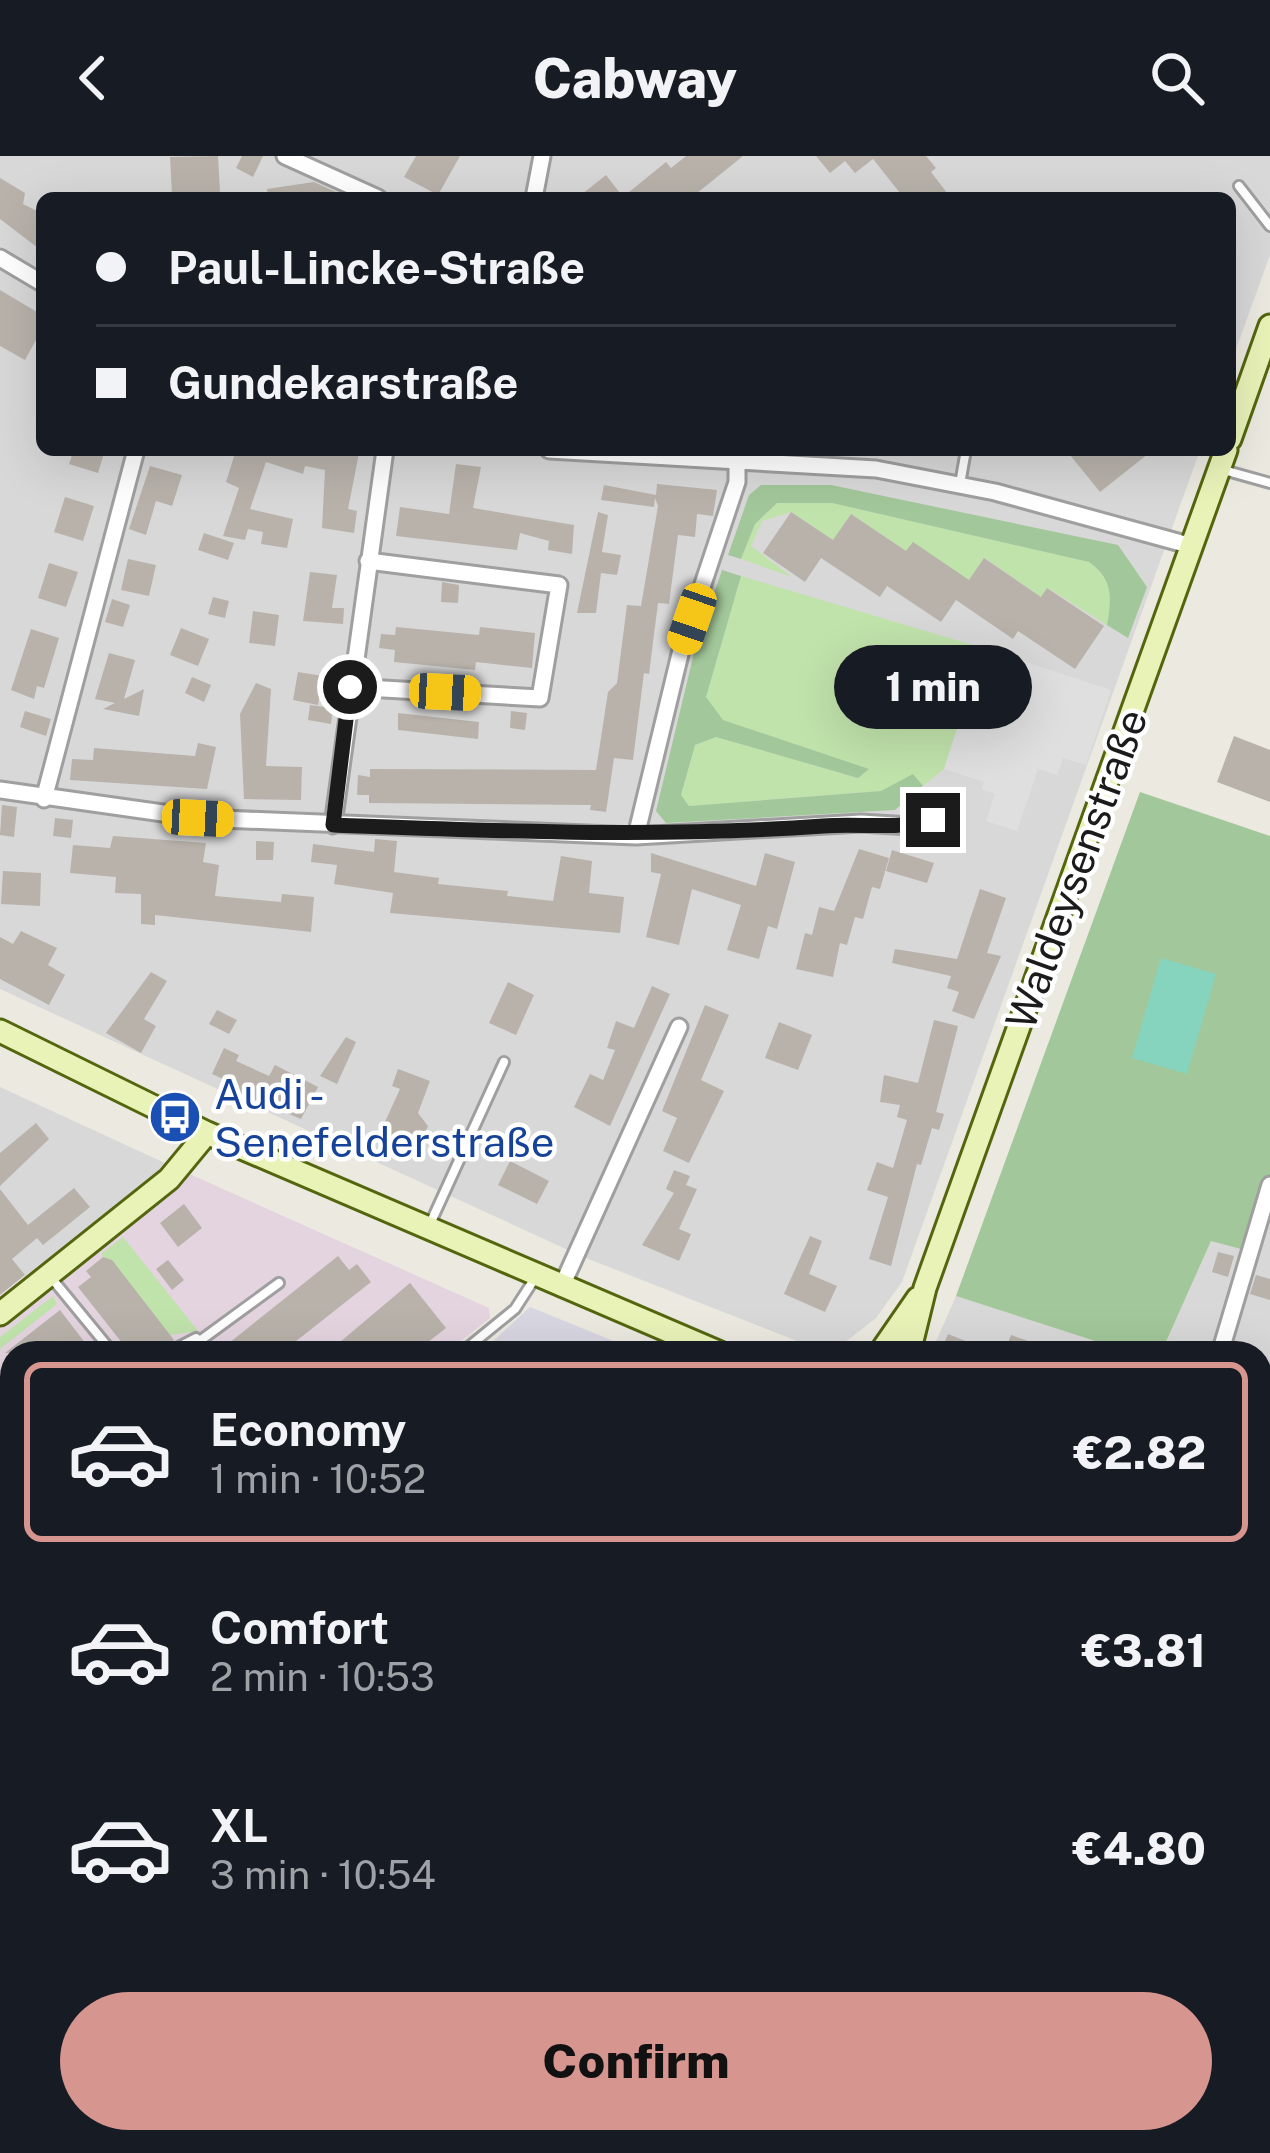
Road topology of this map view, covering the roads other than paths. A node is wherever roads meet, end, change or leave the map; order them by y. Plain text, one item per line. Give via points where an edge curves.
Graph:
1 (285, 156) edge
2 (542, 156) edge
3 (1239, 186) dead end
4 (364, 192) edge
5 (535, 192) edge
6 (1270, 226) edge
7 (0, 258) edge
8 (36, 279) edge
9 (1270, 326) edge
10 (1237, 398) edge
11 (134, 456) edge
12 (384, 456) edge
13 (737, 456) edge
14 (764, 456) edge
15 (965, 456) edge
16 (846, 459) edge
17 (1223, 459) edge
18 (1270, 483) edge
19 (960, 485) junction
20 (1192, 546) junction
21 (368, 561) junction
22 (350, 687) junction
23 (0, 790) edge
24 (44, 799) junction
25 (933, 820) dead end
26 (333, 825) junction
27 (636, 836) junction
28 (679, 1027) dead end
29 (0, 1030) edge
30 (504, 1062) dead end
31 (207, 1133) junction
32 (1270, 1185) edge
33 (428, 1231) junction
34 (49, 1275) junction
35 (535, 1277) junction
36 (279, 1282) dead end
37 (561, 1288) junction
38 (925, 1288) junction
39 (0, 1314) edge
40 (201, 1340) joint
41 (102, 1341) edge
42 (184, 1341) edge
43 (476, 1341) edge
44 (691, 1341) edge
45 (888, 1341) edge
46 (911, 1341) edge
47 (1224, 1341) edge

1 - 4 street
2 - 5 street
3 - 6 lane
7 - 8 street
9 - 10 street
11 - 24 street
12 - 21 street
13 - 27 street via 737,482 681,650
14 - 16 street
15 - 19 lane
16 - 19 street
17 - 18 lane
17 - 20 street, Waldeysenstraße
19 - 20 street
20 - 38 street, Waldeysenstraße
21 - 22 street
21 - 22 street via 559,585 540,698
22 - 26 street
23 - 24 street
24 - 26 street
25 - 27 street
26 - 27 street
28 - 37 street
29 - 31 street
30 - 33 lane
31 - 33 street
31 - 34 street via 169,1179
32 - 47 street
33 - 35 street
34 - 39 street
34 - 41 lane
35 - 37 street
35 - 43 lane via 515,1310
36 - 40 lane
37 - 44 street
38 - 45 street, Waldeysenstraße
38 - 46 street, Waldeysenstraße
40 - 42 lane

